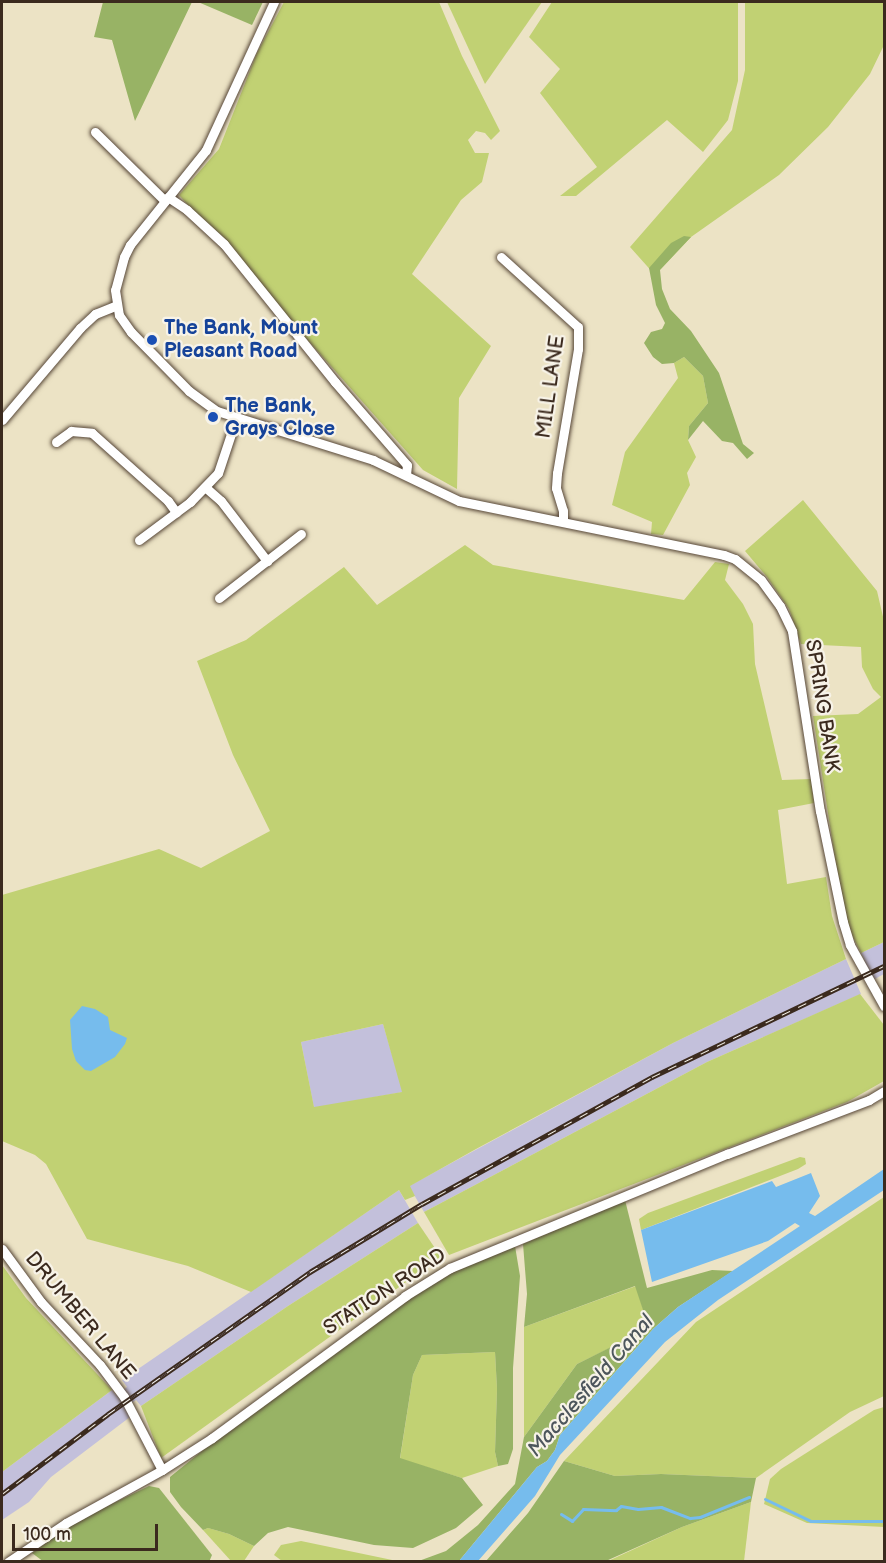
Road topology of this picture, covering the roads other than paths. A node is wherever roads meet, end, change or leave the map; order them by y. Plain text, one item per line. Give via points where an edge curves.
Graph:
1 (274, 2) edge
2 (96, 132) dead end
3 (166, 199) junction
4 (501, 257) dead end
5 (115, 306) junction
6 (236, 419) junction
7 (2, 420) edge
8 (56, 442) dead end
9 (406, 474) junction
10 (205, 487) junction
11 (176, 512) junction
12 (562, 520) junction
13 (301, 534) dead end
14 (139, 540) dead end
15 (267, 561) junction
16 (219, 598) dead end
17 (885, 1006) edge
18 (885, 1091) edge
19 (2, 1249) edge
20 (162, 1470) junction
21 (8, 1562) edge

1 - 3 street via 206,150
2 - 3 street
3 - 5 street via 124,257
3 - 9 street via 187,210 230,251 407,465
4 - 12 street, MILL LANE via 578,327 556,488
5 - 6 street, SPRING BANK via 131,332 189,391
5 - 7 street via 95,314 80,328
6 - 9 street, SPRING BANK via 373,460
6 - 10 street via 223,461
8 - 11 street via 71,431 92,434
9 - 12 street, SPRING BANK via 478,507
10 - 11 street
10 - 15 street via 221,501
11 - 14 street
12 - 17 street, SPRING BANK via 735,559 761,580 780,606 792,631 799,662 820,811 843,922 850,945
13 - 15 street
15 - 16 street
18 - 20 street, STATION ROAD via 450,1268
19 - 20 street, DRUMBER LANE via 40,1302 100,1364 124,1397
20 - 21 street, STATION ROAD via 66,1523

